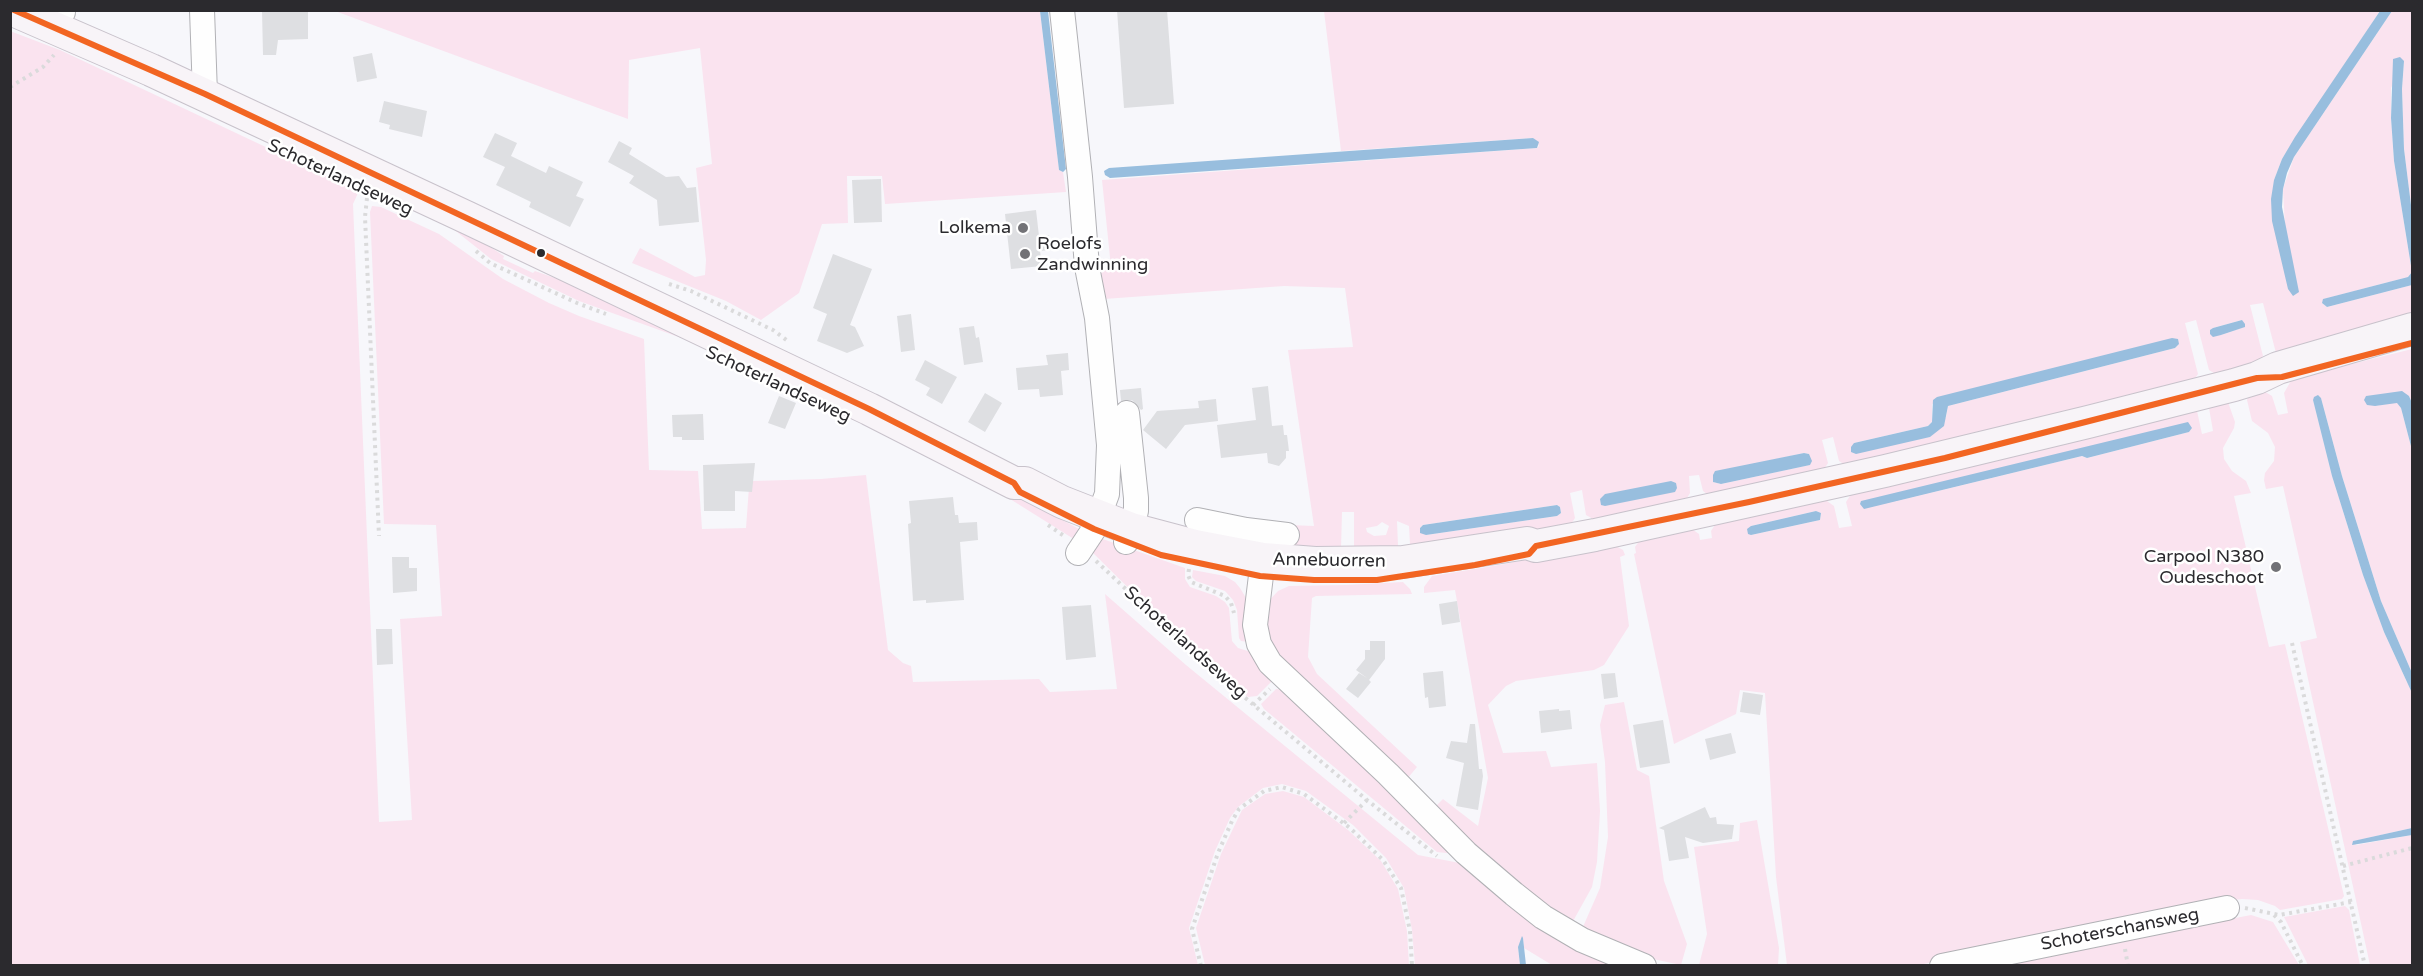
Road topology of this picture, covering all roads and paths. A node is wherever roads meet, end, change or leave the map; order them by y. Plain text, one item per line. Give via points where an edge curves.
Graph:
1 (13, 10) edge
2 (202, 10) edge
3 (1062, 10) edge
4 (61, 48) dead end
5 (10, 87) edge
6 (205, 94) junction
7 (10, 171) edge
8 (372, 173) junction
9 (10, 188) edge
10 (475, 250) dead end
11 (608, 314) dead end
12 (2412, 329) edge
13 (2412, 343) edge
14 (2257, 378) junction
15 (1127, 413) dead end
16 (1039, 519) dead end
17 (1197, 520) dead end
18 (379, 536) dead end
19 (1129, 536) junction
20 (1088, 537) junction
21 (1219, 538) junction
22 (1270, 551) junction
23 (1190, 567) dead end
24 (1234, 617) dead end
25 (2292, 643) dead end
26 (1276, 683) dead end
27 (1253, 705) junction
28 (1367, 800) junction
29 (1344, 824) junction
30 (2412, 848) edge
31 (1466, 853) junction
32 (2343, 866) junction
33 (2351, 902) junction
34 (2227, 908) joint
35 (2274, 915) junction
36 (1201, 966) edge
37 (1412, 966) edge
38 (1644, 966) edge
39 (1942, 966) edge
40 (2303, 966) edge
41 (2365, 966) edge

1 - 6 main road, Schoterlandseweg
2 - 6 street
3 - 20 street via 1086,267 1097,318 1109,445 1108,489
4 - 5 path via 43,67
6 - 8 main road, Schoterlandseweg
7 - 9 path
8 - 18 path via 365,217
8 - 20 main road, Schoterlandseweg via 910,429 1014,483 1025,483
10 - 11 path via 490,263
12 - 14 main road, Annebuorren via 2278,368
13 - 14 main road, Annebuorren via 2282,377
14 - 22 main road, Annebuorren via 1935,460 1536,546 1527,543 1403,562 1315,563
15 - 19 street via 1137,498
16 - 20 path, Schoterlandseweg
17 - 21 street, Schoterlandseweg
19 - 20 main road, Schoterlandseweg
19 - 21 main road, Schoterlandseweg
19 - 22 main road, Schoterlandseweg via 1191,563
20 - 27 path, Schoterlandseweg via 1188,648
21 - 22 main road, Schoterlandseweg
22 - 31 street via 1255,617 1259,644 1270,663
23 - 24 path via 1190,580 1225,596
25 - 32 path
26 - 27 path
27 - 28 path, Schoterlandseweg
28 - 29 path
28 - 31 path, Schoterlandseweg via 1436,855 1459,859
29 - 36 path via 1304,794 1282,787 1264,791 1239,809 1218,853 1192,928
29 - 37 path via 1383,860 1401,888
30 - 32 path
31 - 38 street via 1543,917
32 - 33 path
33 - 35 path
33 - 41 path
34 - 35 path
34 - 39 street, Schoterschansweg
35 - 40 path

